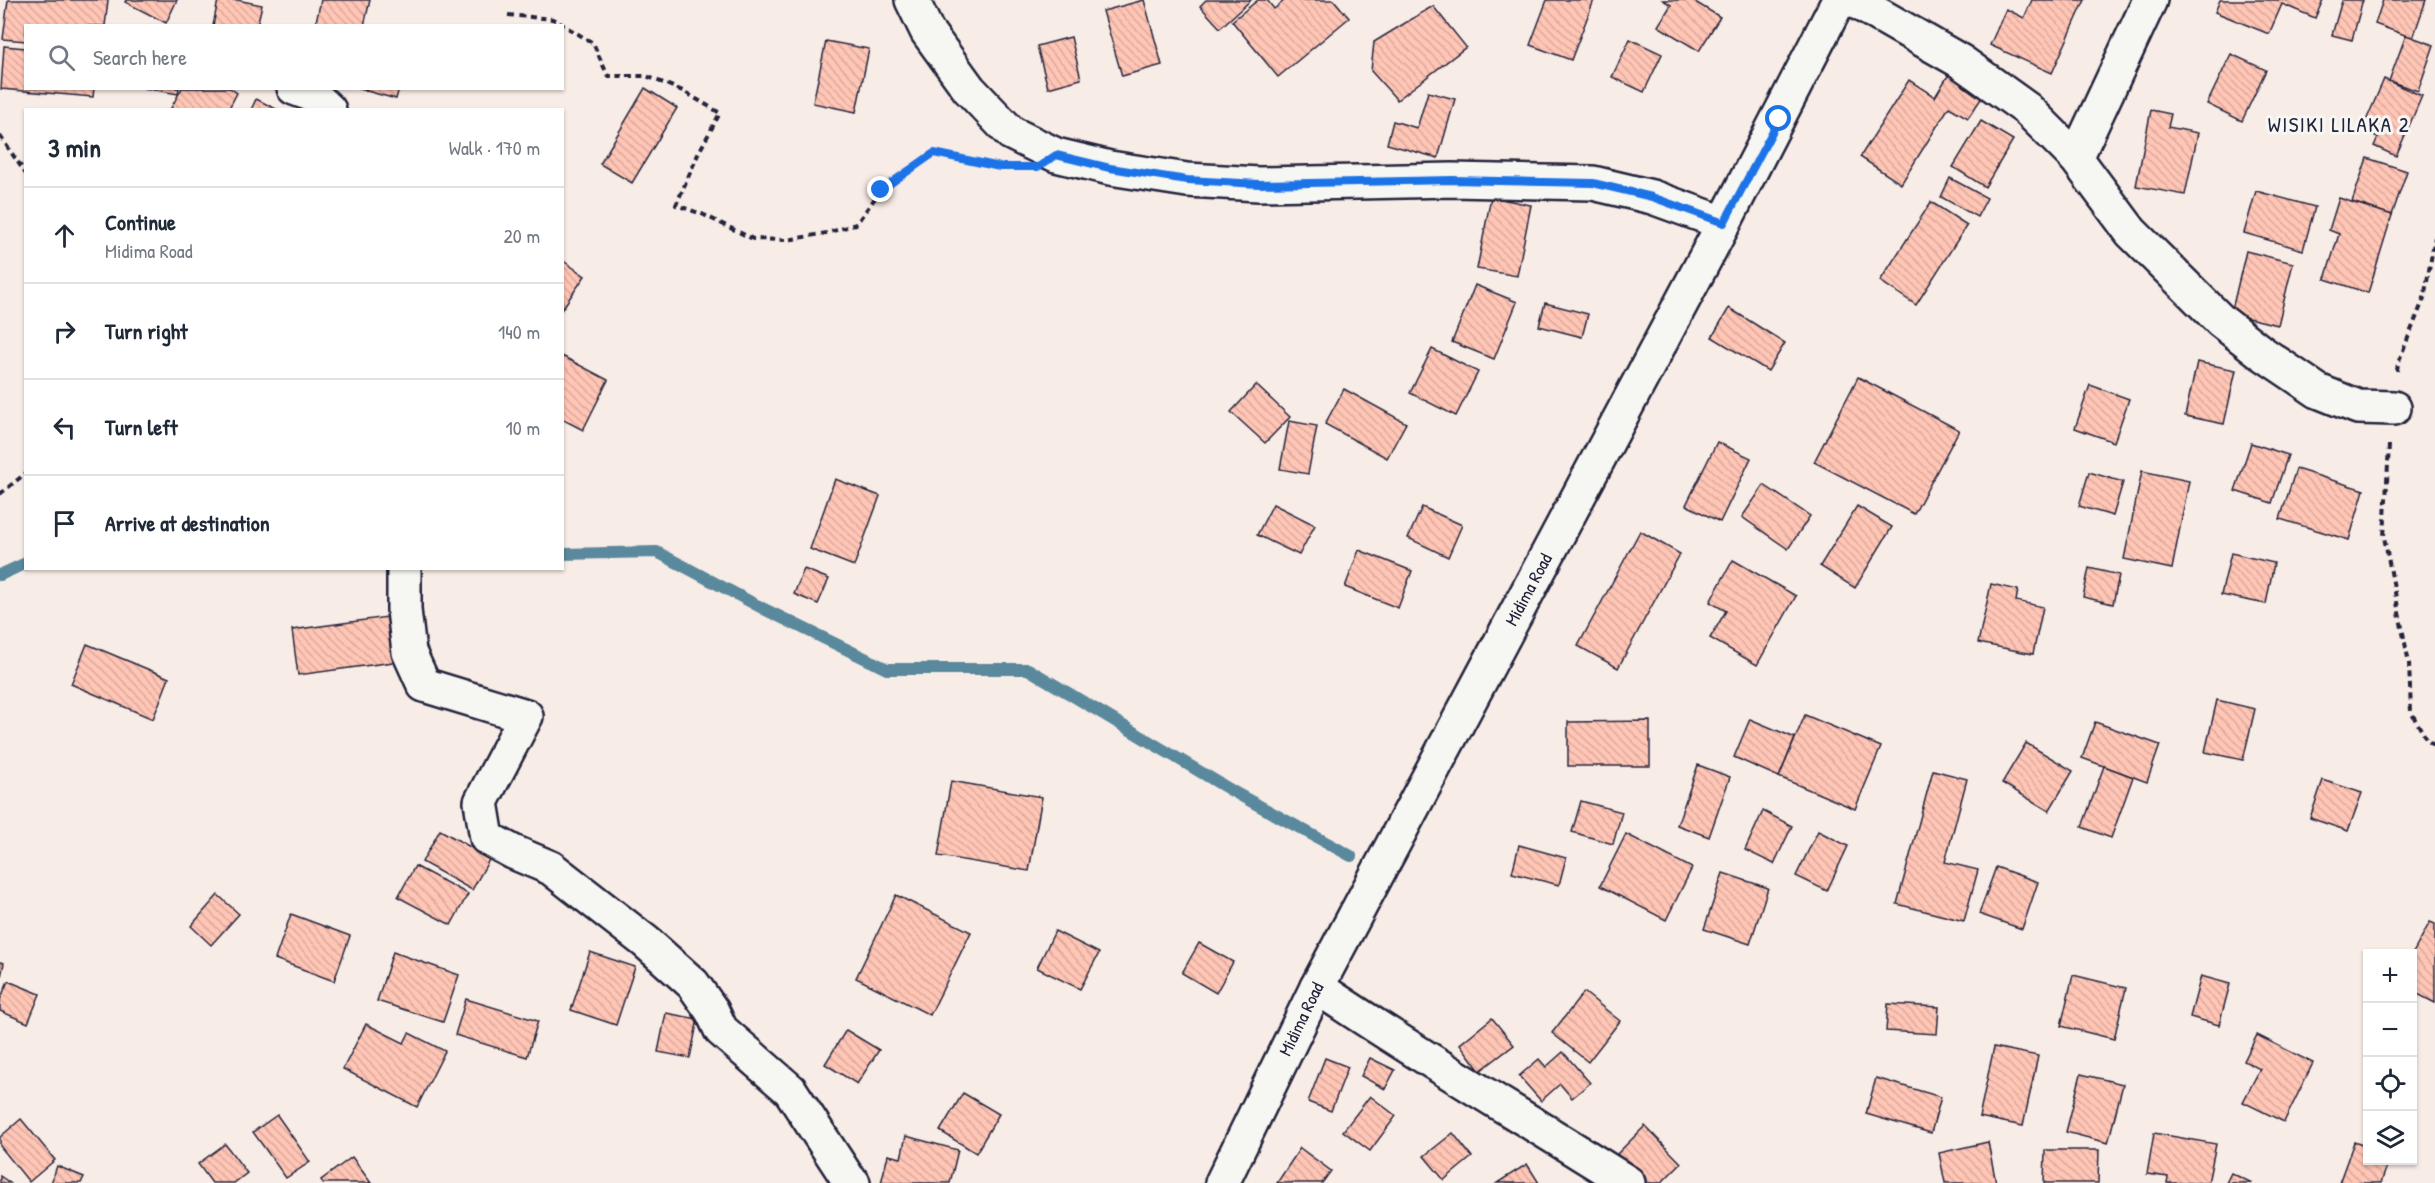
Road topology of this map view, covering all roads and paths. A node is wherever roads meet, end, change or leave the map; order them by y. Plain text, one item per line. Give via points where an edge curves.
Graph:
1 (912, 0) edge
2 (1839, 0) edge
3 (1853, 0) edge
4 (2150, 0) edge
5 (508, 15) dead end
6 (561, 24) edge
7 (564, 26) edge
8 (301, 90) edge
9 (327, 108) edge
10 (0, 136) edge
11 (2076, 158) junction
12 (1000, 167) dead end
13 (24, 171) edge
14 (1724, 223) junction
15 (2435, 237) edge
16 (2394, 408) junction
17 (24, 476) edge
18 (0, 494) edge
19 (404, 570) edge
20 (2435, 746) edge
21 (1317, 987) junction
22 (853, 1183) edge
23 (1222, 1183) edge
24 (1628, 1183) edge

1 - 14 street via 927,31 969,89 1011,133 1056,155 1110,168 1218,182 1593,183 1652,197
2 - 14 street, Midima Road
3 - 11 street via 1960,61 2018,102
4 - 11 street
5 - 6 path via 553,19
7 - 12 path via 593,43 609,76 646,76 683,91 720,113 676,205 753,239 787,240 856,224 881,190 934,153
8 - 9 street via 314,94
10 - 13 path
11 - 16 street via 2131,232 2222,321 2262,353 2318,391 2358,407
14 - 21 street, Midima Road
15 - 16 path via 2424,298 2398,363
16 - 20 path via 2386,466 2384,537 2409,663 2411,712 2427,740
17 - 18 path
19 - 22 street via 408,652 424,685 526,717 481,802 487,838 551,868 693,984 721,1030 790,1090
21 - 23 street, Midima Road
21 - 24 street via 1378,1029

